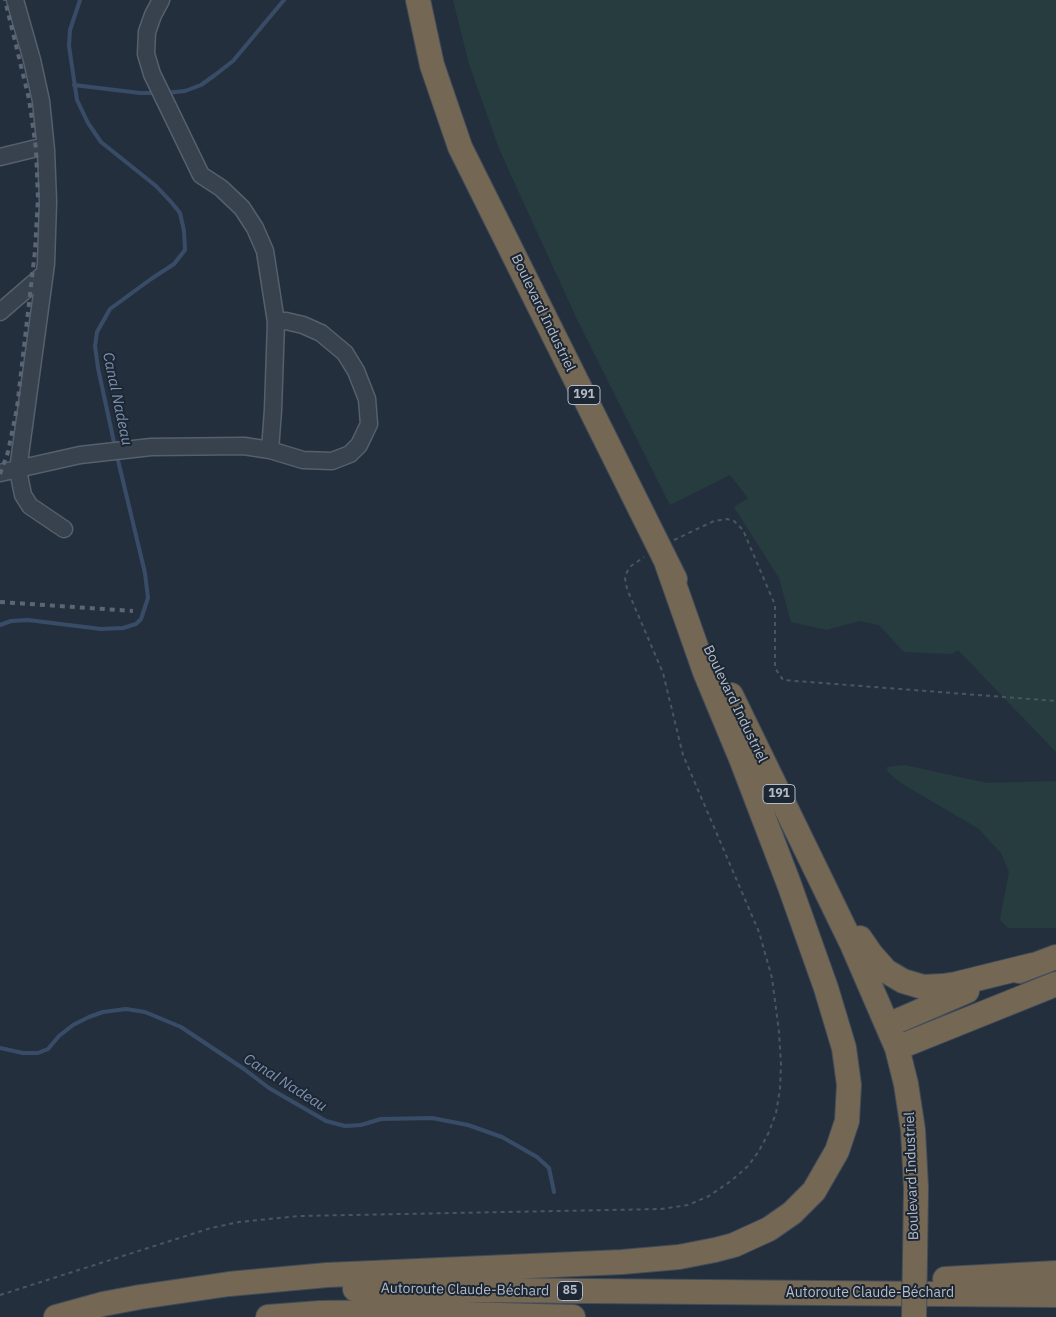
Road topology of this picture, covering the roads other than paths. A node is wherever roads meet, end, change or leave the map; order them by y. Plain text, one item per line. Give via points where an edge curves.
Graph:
1 (15, 0) edge
2 (161, 0) edge
3 (418, 0) edge
4 (435, 0) edge
5 (45, 146) junction
6 (0, 157) edge
7 (501, 226) junction
8 (44, 274) junction
9 (0, 312) edge
10 (276, 322) junction
11 (270, 450) junction
12 (18, 470) junction
13 (0, 473) edge
14 (64, 529) dead end
15 (663, 556) junction
16 (781, 799) junction
17 (1056, 957) edge
18 (1033, 965) junction
19 (1056, 984) edge
20 (888, 1025) junction
21 (897, 1048) junction
22 (1056, 1273) edge
23 (597, 1292) junction
24 (1056, 1295) edge
25 (56, 1317) edge
26 (86, 1317) edge
27 (268, 1317) edge
28 (572, 1317) edge
29 (914, 1317) edge

1 - 5 lane via 41,102
2 - 10 lane via 147,32 146,54 152,74 201,175 242,208 255,228 265,251
3 - 7 highway, Boulevard Industriel / 191 via 432,65 451,124 470,170
4 - 7 highway, Boulevard Industriel / 191 via 457,100
5 - 6 lane
5 - 8 lane via 48,202
7 - 15 highway, Boulevard Industriel / 191
8 - 9 lane
8 - 12 lane
10 - 11 lane
10 - 11 lane via 303,325 321,333 345,353 367,399 369,424 360,445 350,454 332,461 302,460
11 - 12 lane via 244,446 151,447 80,455
12 - 13 lane
12 - 14 lane via 23,495 30,506
15 - 16 highway, Boulevard Industriel / 191
15 - 25 highway via 785,875 844,1048 849,1085 847,1121 837,1151 814,1191 792,1213 769,1229 734,1245 679,1257 327,1275 230,1284 103,1304
16 - 18 highway via 863,944 894,977 918,986 944,986
16 - 20 highway, Boulevard Industriel / 191
17 - 18 highway
18 - 20 highway
19 - 21 highway
20 - 21 highway, Boulevard Industriel / 191
21 - 29 highway, Boulevard Industriel / 191, bridge via 913,1130 916,1188
22 - 23 highway via 953,1279 699,1285
23 - 24 highway, Autoroute Claude-Béchard / 85
23 - 26 highway, Autoroute Claude-Béchard / 85 via 292,1290 167,1302
27 - 28 highway, Autoroute Claude-Béchard / 85 via 390,1312

